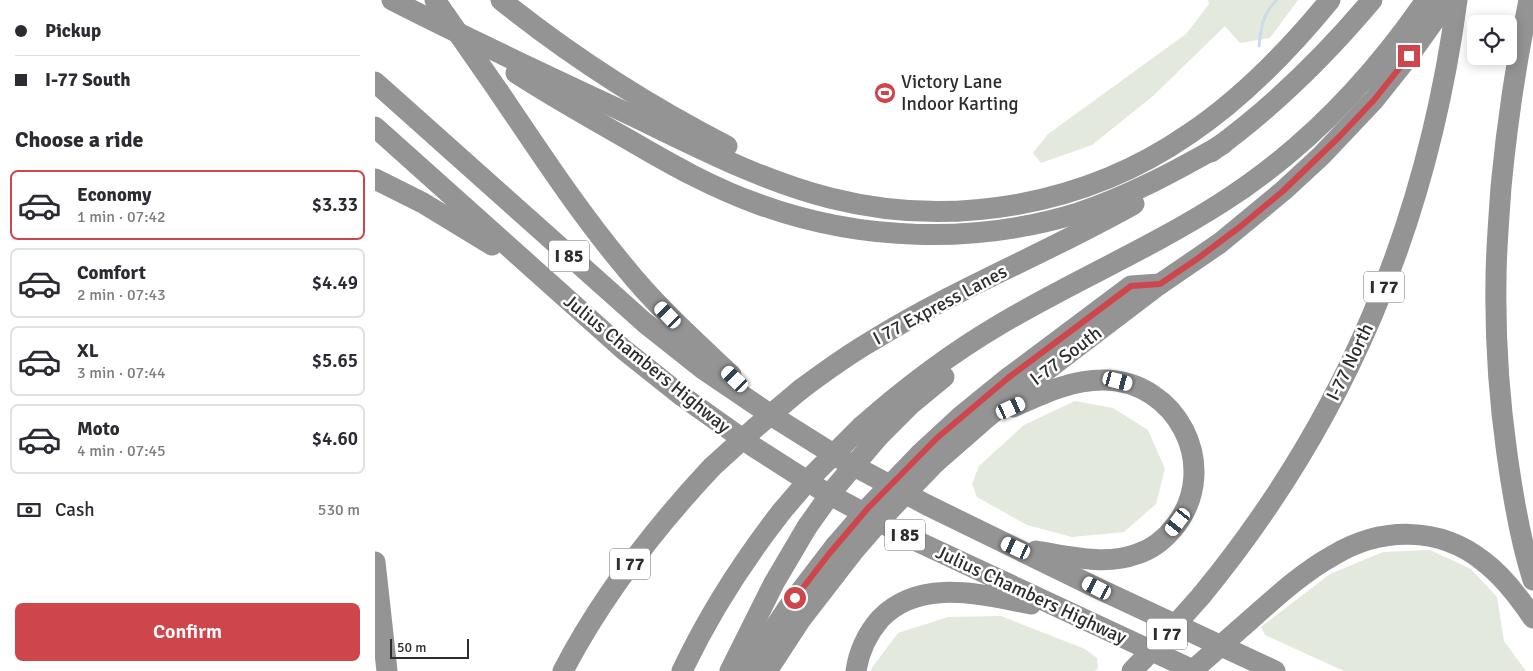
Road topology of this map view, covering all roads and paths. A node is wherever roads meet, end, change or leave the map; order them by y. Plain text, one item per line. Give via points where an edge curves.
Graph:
1 (392, 0) edge
2 (435, 0) edge
3 (501, 0) edge
4 (1330, 0) edge
5 (1372, 0) edge
6 (1449, 0) edge
7 (1457, 0) edge
8 (1529, 0) edge
9 (1420, 8) edge
10 (445, 27) junction
11 (375, 82) edge
12 (375, 127) edge
13 (1223, 144) junction
14 (375, 179) edge
15 (875, 206) junction
16 (536, 272) junction
17 (1160, 284) junction
18 (774, 417) junction
19 (983, 421) junction
20 (871, 431) junction
21 (928, 458) junction
22 (1016, 548) junction
23 (844, 549) junction
24 (375, 562) edge
25 (1533, 580) edge
26 (1062, 609) junction
27 (1533, 618) edge
28 (387, 671) edge
29 (563, 671) edge
30 (682, 671) edge
31 (730, 671) edge
32 (746, 671) edge
33 (767, 671) edge
34 (856, 671) edge
35 (1132, 671) edge
36 (1194, 671) edge
37 (1275, 671) edge

1 - 10 highway
2 - 18 highway, bridge via 571,198 624,267 668,315
3 - 15 highway via 577,56 689,126 763,164
4 - 15 highway via 1284,52 1234,100 1189,135 1130,168 1071,192 1011,206 945,212
5 - 13 highway, I 77 Express Lanes / I 77 via 1303,75
6 - 17 highway, I-77 South via 1409,56 1356,119 1289,186 1219,243
7 - 35 highway, I-77 North / I 77, bridge via 1443,86 1425,166 1403,237 1343,378 1306,448 1240,546 1201,596
8 - 25 highway via 1506,145 1496,280 1505,436 1515,508
9 - 20 highway via 1374,69 1341,105 1265,172 1200,216 1001,324 955,353 914,382
10 - 13 highway via 570,107 696,177 770,209 841,227 937,234 992,231 1036,224 1077,213 1140,189
10 - 15 highway via 735,164 807,191
11 - 18 highway, Julius Chambers Highway / I 85 via 645,323 703,369
12 - 16 highway, Julius Chambers Highway / I 85
13 - 29 highway, I 77 Express Lanes / I 77, bridge via 1116,214 883,334 800,390 713,467 663,522 592,619
14 - 16 highway via 423,203
16 - 26 highway, Julius Chambers Highway / I 85 via 682,396 787,470 910,538
17 - 19 highway, I-77 South
17 - 21 highway via 1131,286 1008,378 966,412
18 - 22 highway, Julius Chambers Highway / I 85 via 882,482
19 - 21 highway, I-77 South
19 - 22 highway via 1065,385 1118,381 1145,390 1165,406 1180,422 1193,455 1194,478 1185,512 1171,531 1147,550 1128,557 1105,559
20 - 30 highway, bridge via 818,470 782,512 731,582
20 - 31 highway, bridge via 774,583
21 - 23 highway, bridge via 868,508
22 - 37 highway, Julius Chambers Highway / I 85
23 - 32 highway via 787,610
23 - 33 highway
24 - 28 highway
26 - 34 highway via 963,592 913,598 893,608 876,624 864,643
26 - 36 highway, Julius Chambers Highway / I 85
27 - 36 highway, bridge via 1506,581 1475,554 1443,539 1396,534 1372,539 1334,554 1296,581

